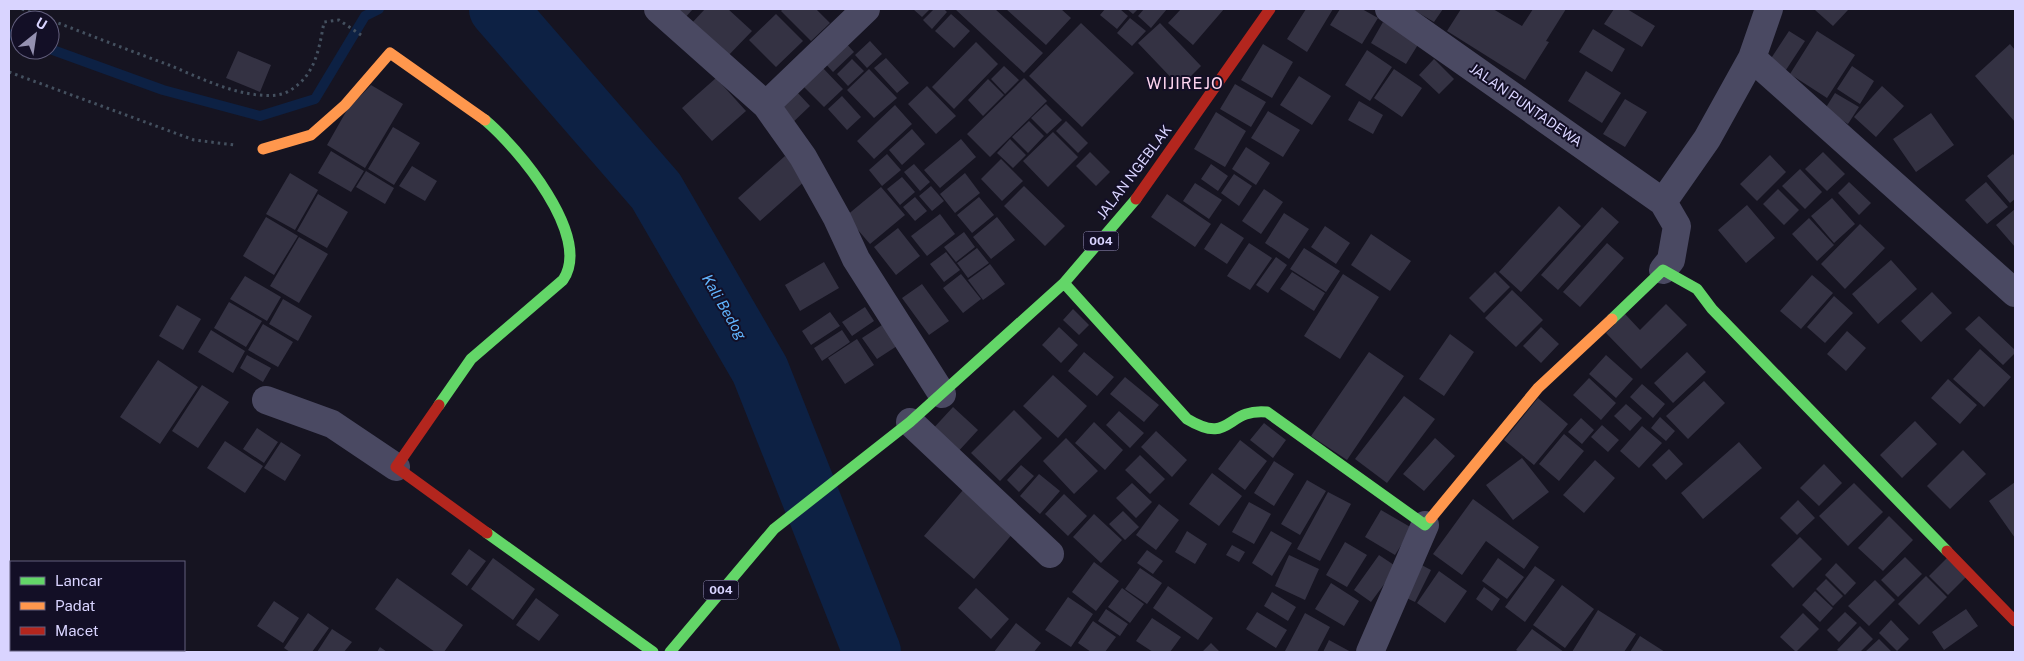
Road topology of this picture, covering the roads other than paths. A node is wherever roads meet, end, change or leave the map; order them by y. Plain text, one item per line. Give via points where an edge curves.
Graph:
1 (658, 9) edge
2 (866, 9) edge
3 (1270, 9) edge
4 (1389, 9) edge
5 (1769, 9) edge
6 (1752, 58) junction
7 (766, 105) junction
8 (263, 150) road end
9 (1663, 202) junction
10 (1663, 270) junction
11 (1064, 283) junction
12 (2015, 293) edge
13 (942, 394) junction
14 (266, 400) dead end
15 (901, 430) junction
16 (396, 467) junction
17 (1425, 524) junction
18 (1050, 554) dead end
19 (2015, 621) edge
20 (653, 652) edge
21 (670, 652) edge
22 (1370, 652) edge

1 - 7 street
2 - 7 street
3 - 11 street, JALAN NGEBLAK / 004 via 1133,203
4 - 9 street, JALAN PUNTADEWA
5 - 6 street
6 - 9 street via 1707,139
6 - 12 street
7 - 13 street via 803,157 856,260
8 - 16 street via 311,134 345,105 390,53 464,103 516,147 538,175 557,208 570,256 566,276 471,359
9 - 10 street via 1677,226 1671,260
10 - 17 street via 1538,388
10 - 19 street via 1697,290
11 - 13 street, JALAN NGEBLAK / 004
11 - 17 street via 1187,419 1212,430 1224,427 1243,413 1254,410 1267,412
13 - 15 street, JALAN NGEBLAK / 004
14 - 16 street via 332,424
15 - 18 street
15 - 21 street, 004 via 774,528
16 - 20 street
17 - 22 street

